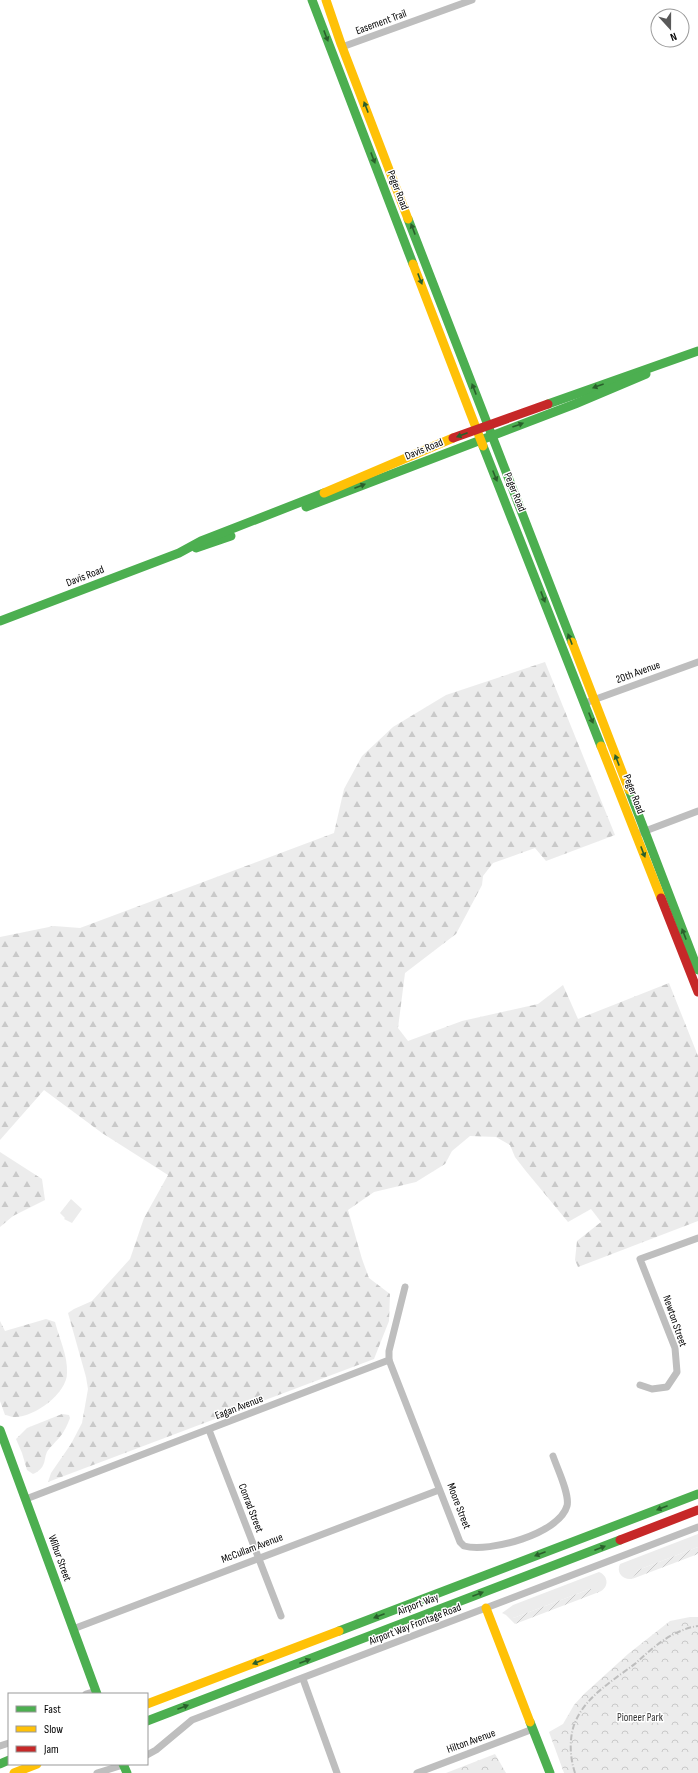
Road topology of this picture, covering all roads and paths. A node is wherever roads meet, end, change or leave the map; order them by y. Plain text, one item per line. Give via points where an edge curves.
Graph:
1 (312, 0) edge
2 (326, 0) edge
3 (472, 0) edge
4 (342, 47) junction
5 (698, 351) edge
6 (674, 360) junction
7 (488, 426) junction
8 (478, 429) junction
9 (492, 435) junction
10 (481, 439) junction
11 (179, 553) junction
12 (0, 621) edge
13 (698, 662) edge
14 (589, 702) junction
15 (698, 811) edge
16 (640, 833) junction
17 (695, 967) edge
18 (698, 992) edge
19 (698, 1238) edge
20 (405, 1287) dead end
21 (389, 1360) junction
22 (640, 1385) dead end
23 (0, 1430) edge
24 (209, 1430) junction
25 (553, 1456) dead end
26 (439, 1490) junction
27 (698, 1494) edge
28 (26, 1499) junction
29 (698, 1510) edge
30 (698, 1527) edge
31 (258, 1558) junction
32 (486, 1608) junction
33 (281, 1616) dead end
34 (73, 1629) junction
35 (302, 1679) junction
36 (96, 1692) edge
37 (148, 1704) edge
38 (148, 1721) edge
39 (533, 1730) junction
40 (148, 1754) edge
41 (34, 1765) edge
42 (125, 1766) edge
43 (14, 1773) edge
44 (96, 1773) edge
45 (337, 1773) edge
46 (416, 1773) edge
47 (550, 1773) edge

1 -> 8 main road, Peger Road
2 - 4 main road, Peger Road
3 - 4 street, Easement Trail
7 -> 4 main road, Peger Road
5 - 6 main road, Davis Road
6 -> 7 main road, Davis Road
9 -> 6 main road, Davis Road via 634,380
7 - 8 main road, Davis Road
7 - 9 main road, Peger Road
8 - 10 main road, Peger Road
8 -> 11 main road, Davis Road via 201,541
9 - 10 main road, Davis Road
14 -> 9 main road, Peger Road
11 -> 10 main road, Davis Road via 207,546
10 -> 14 main road, Peger Road
11 - 12 main road, Davis Road
13 - 14 street, 20th Avenue
14 - 16 main road, Peger Road
15 - 16 street
16 - 17 main road, Peger Road
17 - 18 main road, Peger Road
19 - 22 street, Newton Street via 640,1259 675,1348 677,1372 667,1387 652,1389
20 - 21 street
21 - 24 street, Eagan Avenue
21 - 26 street, Moore Street
23 - 28 main road, Wilbur Street
24 - 28 street, Eagan Avenue
24 - 31 street, Conrad Street
25 - 26 street, Moore Street via 567,1495 567,1505 562,1515 540,1532 504,1544 480,1548 464,1546 460,1542
26 - 31 street, McCullam Avenue
27 -> 37 main road, Airport Way
28 - 34 main road, Wilbur Street
38 -> 29 main road, Airport Way
30 - 32 street, Airport Way Frontage Road
31 - 33 street, Conrad Street
31 - 34 street, McCullam Avenue
32 - 35 street, Airport Way Frontage Road
32 - 39 main road
34 - 36 main road, Wilbur Street
35 - 40 street, Airport Way Frontage Road via 192,1720
35 - 45 street
39 - 46 street, Hilton Avenue
39 - 47 main road
41 - 43 main road
42 - 44 street

